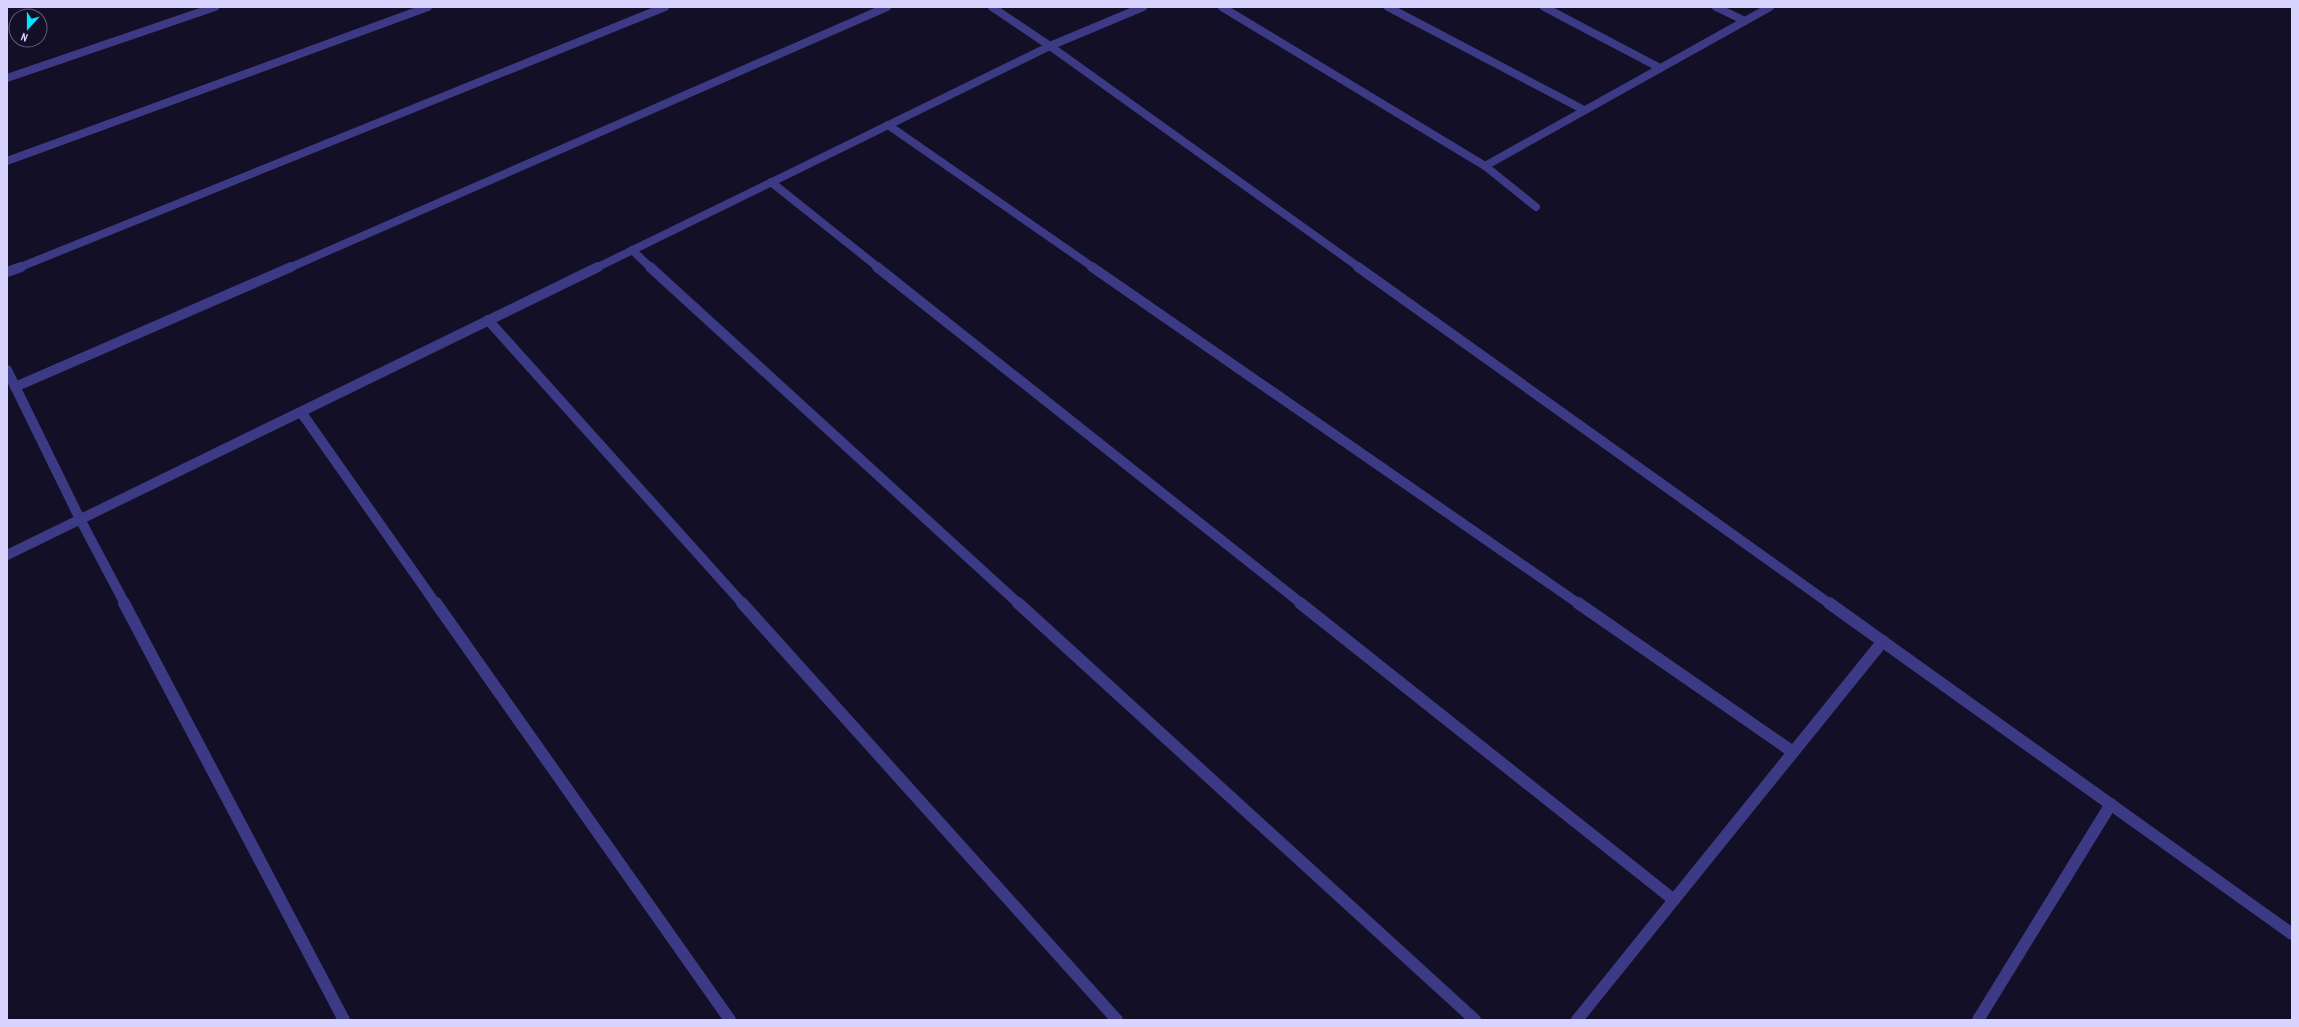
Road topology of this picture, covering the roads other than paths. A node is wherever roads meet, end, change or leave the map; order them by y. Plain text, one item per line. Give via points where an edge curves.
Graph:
1 (215, 7) edge
2 (428, 7) edge
3 (665, 7) edge
4 (887, 7) edge
5 (992, 7) edge
6 (1144, 7) edge
7 (1222, 7) edge
8 (1388, 7) edge
9 (1544, 7) edge
10 (1716, 7) edge
11 (1770, 7) edge
12 (1745, 21) junction
13 (1050, 46) junction
14 (1660, 68) junction
15 (7, 78) edge
16 (1584, 110) junction
17 (888, 125) junction
18 (7, 161) edge
19 (1484, 166) junction
20 (771, 182) junction
21 (1536, 207) dead end
22 (632, 250) junction
23 (7, 272) edge
24 (488, 320) junction
25 (7, 370) edge
26 (15, 387) junction
27 (301, 412) junction
28 (80, 519) junction
29 (7, 555) edge
30 (1883, 641) junction
31 (1793, 752) junction
32 (2111, 804) junction
33 (1674, 900) junction
34 (2292, 934) edge
35 (344, 1020) edge
36 (730, 1020) edge
37 (1117, 1020) edge
38 (1475, 1020) edge
39 (1577, 1020) edge
40 (1978, 1020) edge

1 - 15 street
2 - 18 street
3 - 23 street
4 - 26 street
5 - 13 street
6 - 13 street
7 - 19 street
8 - 16 street
9 - 14 street
10 - 12 street
11 - 12 street
12 - 14 street
13 - 17 street
13 - 30 street
14 - 16 street
16 - 19 street
17 - 20 street
17 - 31 street
19 - 21 street
20 - 22 street
20 - 33 street
22 - 24 street
22 - 38 street
24 - 27 street
24 - 37 street
25 - 26 street
26 - 28 street
27 - 28 street
27 - 36 street
28 - 29 street
28 - 35 street
30 - 31 street
30 - 32 street
31 - 33 street
32 - 34 street
32 - 40 street
33 - 39 street

